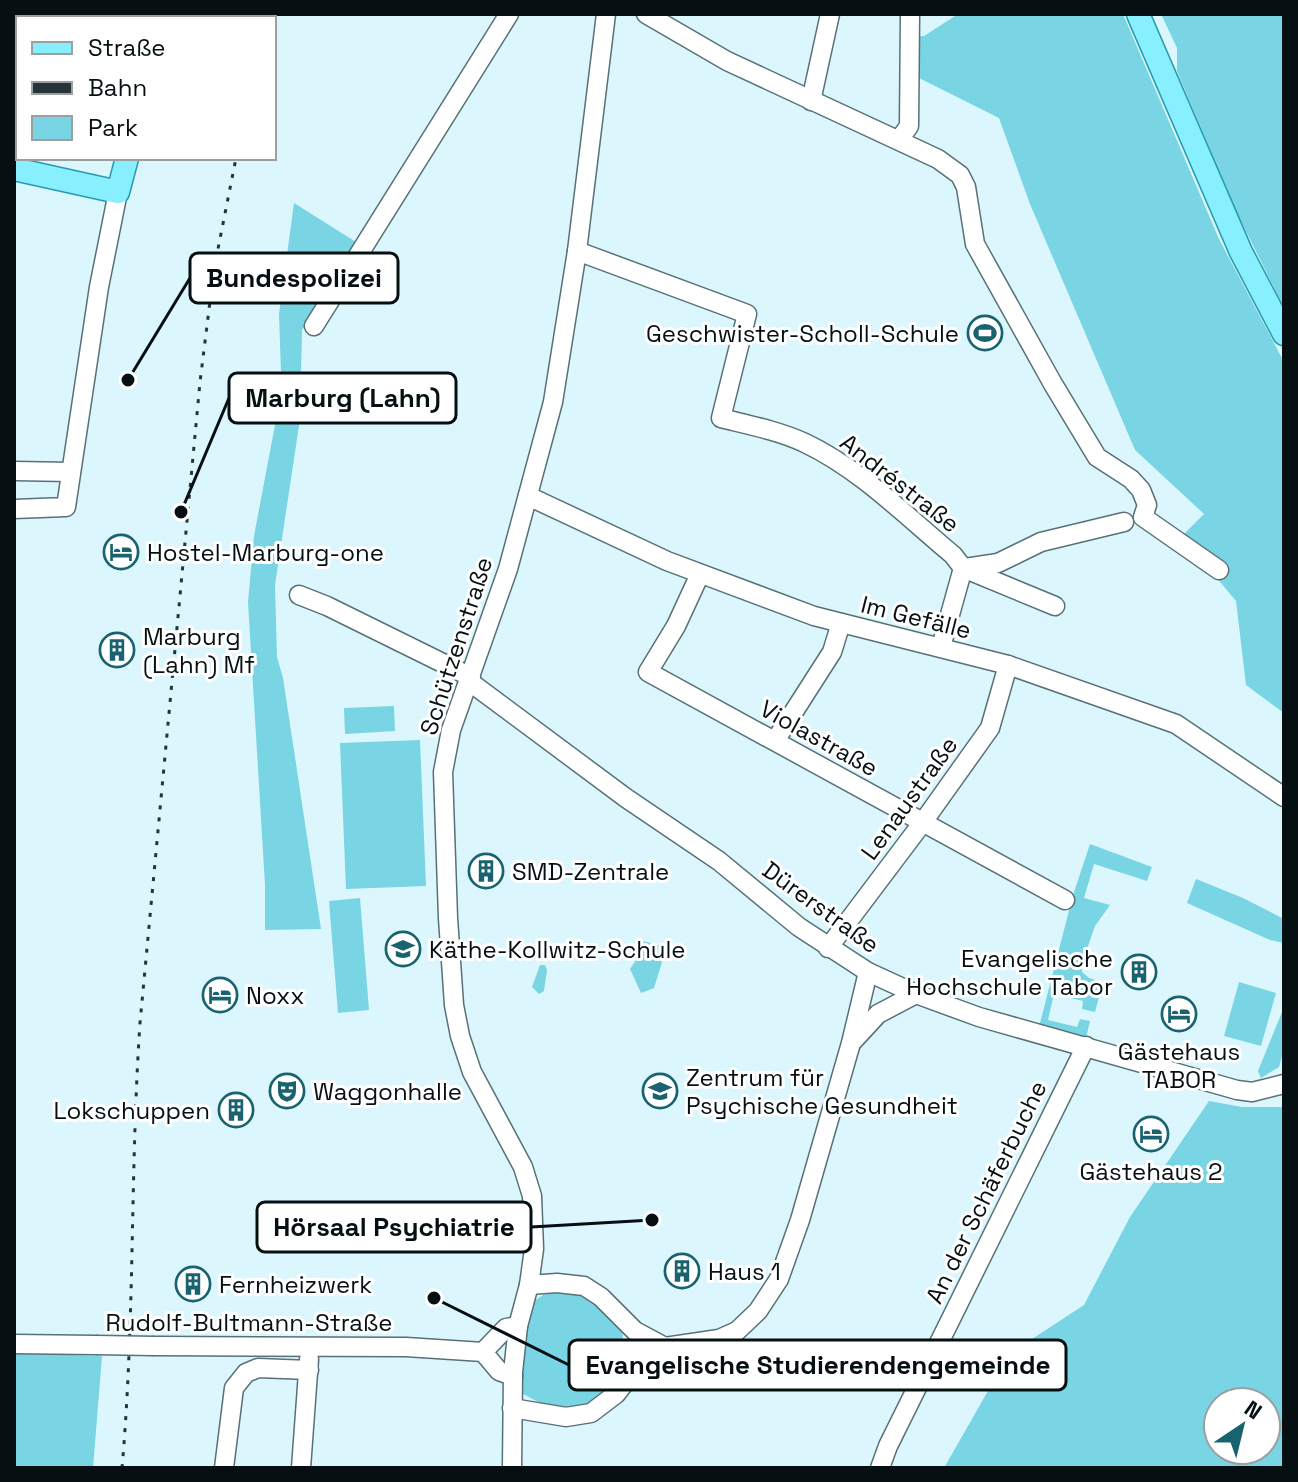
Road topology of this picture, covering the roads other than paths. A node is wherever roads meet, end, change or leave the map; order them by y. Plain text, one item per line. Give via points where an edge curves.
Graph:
1 (509, 14) edge
2 (606, 14) edge
3 (646, 14) edge
4 (830, 14) edge
5 (910, 14) edge
6 (1138, 14) edge
7 (811, 101) junction
8 (899, 140) junction
9 (126, 160) edge
10 (14, 169) edge
11 (118, 192) junction
12 (577, 251) junction
13 (314, 326) dead end
14 (1284, 334) edge
15 (14, 471) edge
16 (71, 472) junction
17 (528, 496) junction
18 (14, 509) edge
19 (1124, 522) dead end
20 (963, 568) junction
21 (1219, 570) dead end
22 (700, 574) junction
23 (299, 595) dead end
24 (1055, 606) dead end
25 (841, 623) junction
26 (941, 647) junction
27 (1008, 665) junction
28 (470, 679) junction
29 (775, 741) junction
30 (1284, 797) edge
31 (923, 822) junction
32 (1065, 900) dead end
33 (828, 948) junction
34 (868, 972) junction
35 (916, 994) junction
36 (851, 1043) junction
37 (1086, 1046) junction
38 (1284, 1084) edge
39 (529, 1285) junction
40 (518, 1326) junction
41 (635, 1331) junction
42 (14, 1344) edge
43 (309, 1347) junction
44 (665, 1347) junction
45 (483, 1352) junction
46 (309, 1370) junction
47 (513, 1376) junction
48 (624, 1381) junction
49 (512, 1408) junction
50 (224, 1468) edge
51 (301, 1468) edge
52 (512, 1468) edge
53 (880, 1468) edge

1 - 13 street
2 - 12 street, Schützenstraße
3 - 7 street
4 - 7 street
5 - 8 street via 909,126
6 - 14 main road via 1241,252
7 - 8 street
8 - 21 street via 960,175 969,195 975,244 1097,457 1141,490 1147,505 1143,517
9 - 11 main road
10 - 11 main road
11 - 16 street
12 - 17 street, Schützenstraße via 558,376
12 - 20 street, Andréstraße via 747,314 721,418 803,442 829,456
15 - 16 street
16 - 18 street via 66,507
17 - 22 street, Im Gefälle
17 - 28 street, Schützenstraße
19 - 20 street via 1041,542 998,563
20 - 24 street, Andréstraße
20 - 26 street, Andréstraße
22 - 25 street, Im Gefälle
22 - 29 street, Violastraße via 648,672
23 - 28 street, Dürerstraße
25 - 26 street, Im Gefälle
25 - 29 street via 832,652
26 - 27 street, Im Gefälle
27 - 30 street, Im Gefälle via 1176,724
27 - 31 street, Lenaustraße via 990,728
28 - 33 street, Dürerstraße via 626,798 719,861
28 - 39 street, Schützenstraße via 447,743 442,786 454,1005 472,1072 528,1177 534,1217
29 - 31 street, Violastraße
31 - 32 street, Violastraße
31 - 33 street, Lenaustraße
33 - 34 street, Dürerstraße
34 - 35 street, Dürerstraße
34 - 36 street
35 - 36 street via 878,1014
35 - 37 street, Dürerstraße
36 - 44 street via 779,1279 745,1325 719,1339
37 - 38 street, Dürerstraße via 1237,1090
37 - 53 street, An der Schäferbuche
39 - 40 street
39 - 41 street via 584,1286
40 - 45 street via 506,1328
40 - 47 street
41 - 44 street
41 - 48 street
42 - 43 street, Rudolf-Bultmann-Straße, bridge
43 - 45 street, Rudolf-Bultmann-Straße
43 - 46 street
44 - 48 street
45 - 47 street via 499,1371
46 - 50 street via 258,1368 246,1373 234,1388
46 - 51 street
47 - 49 street
48 - 49 street via 591,1413 566,1417
49 - 52 street

